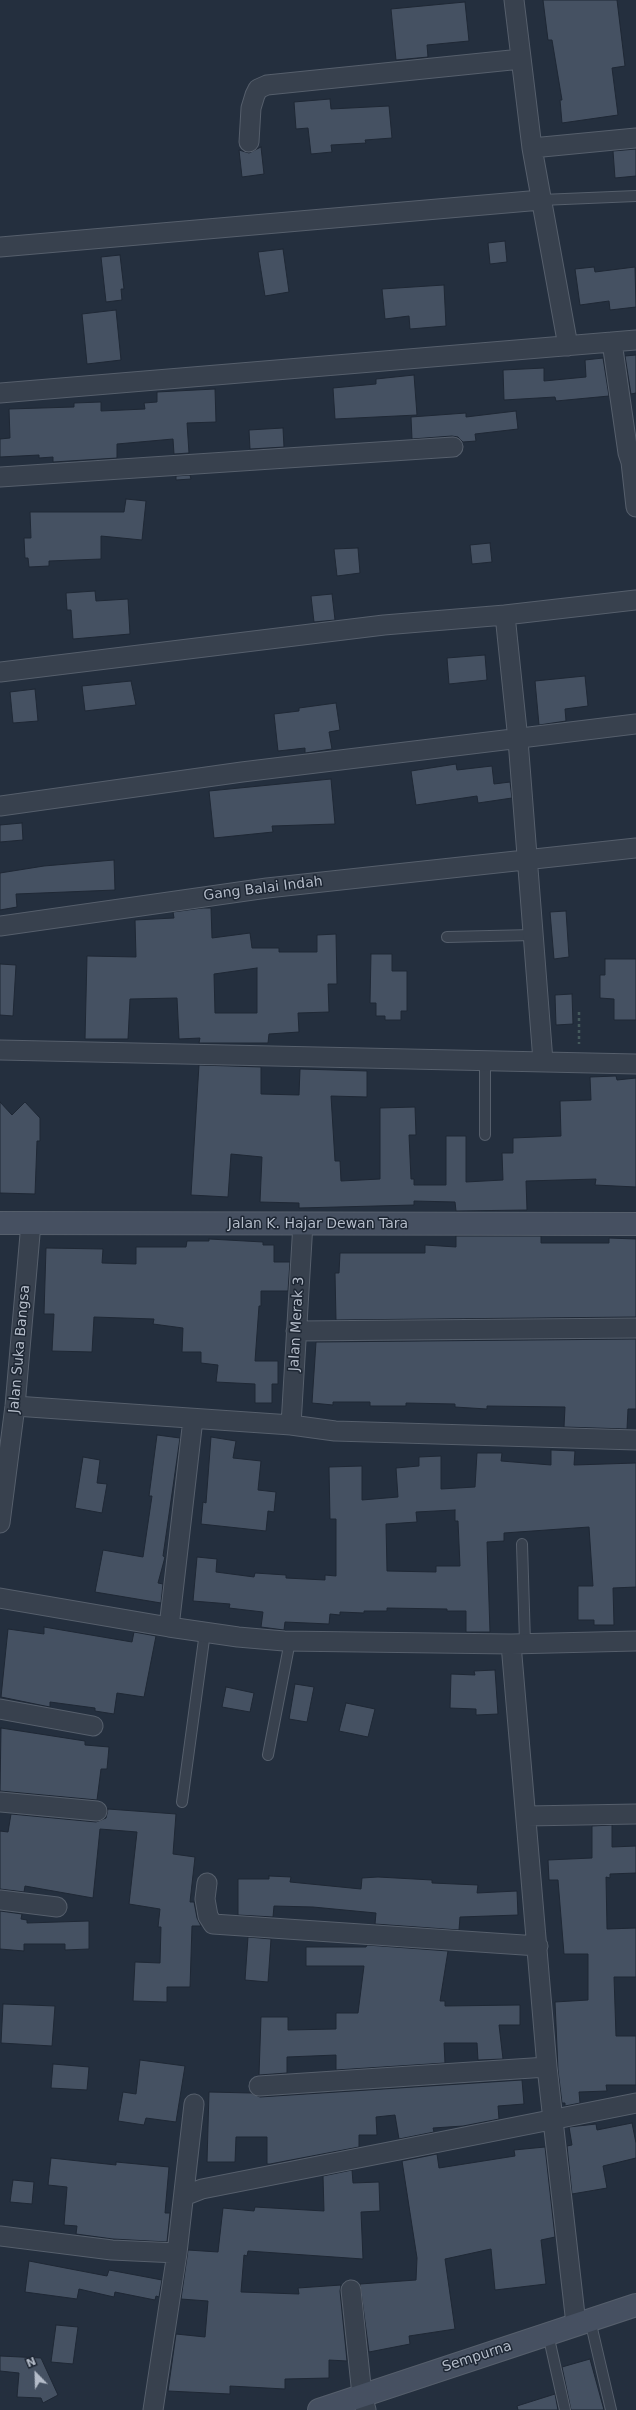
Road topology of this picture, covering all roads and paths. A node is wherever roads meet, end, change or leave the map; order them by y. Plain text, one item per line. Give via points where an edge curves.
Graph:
1 (514, 0) edge
2 (521, 59) junction
3 (636, 138) edge
4 (250, 142) dead end
5 (532, 148) junction
6 (636, 196) edge
7 (541, 200) junction
8 (0, 247) edge
9 (636, 340) edge
10 (612, 342) junction
11 (568, 346) junction
12 (0, 393) edge
13 (453, 447) dead end
14 (633, 463) edge
15 (0, 477) edge
16 (636, 506) edge
17 (636, 600) edge
18 (505, 615) junction
19 (0, 672) edge
20 (636, 724) edge
21 (518, 740) junction
22 (0, 806) edge
23 (636, 848) edge
24 (528, 858) junction
25 (0, 926) edge
26 (533, 935) junction
27 (448, 937) dead end
28 (579, 1012) dead end
29 (0, 1050) edge
30 (485, 1060) junction
31 (543, 1061) junction
32 (580, 1062) junction
33 (636, 1064) edge
34 (485, 1135) dead end
35 (0, 1223) edge
36 (31, 1223) junction
37 (302, 1224) junction
38 (636, 1224) edge
39 (636, 1328) edge
40 (296, 1331) junction
41 (15, 1406) junction
42 (194, 1419) junction
43 (291, 1425) junction
44 (636, 1440) edge
45 (0, 1522) edge
46 (522, 1544) dead end
47 (0, 1598) edge
48 (169, 1627) junction
49 (205, 1632) junction
50 (290, 1641) junction
51 (636, 1641) edge
52 (518, 1644) junction
53 (0, 1709) edge
54 (93, 1726) dead end
55 (268, 1755) dead end
56 (0, 1802) edge
57 (182, 1802) dead end
58 (97, 1811) dead end
59 (636, 1814) edge
60 (527, 1816) junction
61 (207, 1883) dead end
62 (0, 1900) edge
63 (57, 1907) dead end
64 (538, 1946) junction
65 (547, 2067) junction
66 (259, 2086) dead end
67 (636, 2103) edge
68 (194, 2104) dead end
69 (554, 2119) junction
70 (184, 2196) junction
71 (0, 2236) edge
72 (177, 2253) junction
73 (351, 2290) dead end
74 (636, 2305) edge
75 (583, 2322) junction
76 (548, 2334) junction
77 (364, 2402) edge
78 (153, 2410) edge
79 (319, 2410) edge
80 (565, 2410) edge
81 (611, 2410) edge

1 - 2 street
2 - 4 street via 267,85 258,89 251,108
2 - 5 street
3 - 5 street
5 - 7 street
6 - 7 lane
7 - 8 street
7 - 11 street
9 - 10 street
10 - 11 street
10 - 14 street
11 - 12 street
13 - 15 street
14 - 16 street
17 - 18 street
18 - 19 street via 384,625
18 - 21 street
20 - 21 street
21 - 22 street via 242,772
21 - 24 street
23 - 24 street, Gang Balai Indah
24 - 25 street, Gang Balai Indah via 267,888
24 - 26 street
26 - 27 lane
26 - 31 street
28 - 32 path
29 - 30 street
30 - 31 street
30 - 34 lane
31 - 32 street
32 - 33 street
35 - 36 street, Jalan K. Hajar Dewan Tara
36 - 37 street, Jalan K. Hajar Dewan Tara
36 - 41 street, Jalan Suka Bangsa
37 - 38 street, Jalan K. Hajar Dewan Tara
37 - 40 street, Jalan Merak 3
39 - 40 street
40 - 43 street, Jalan Merak 3
41 - 42 street
41 - 45 street, Jalan Suka Bangsa
42 - 43 street
42 - 48 street
43 - 44 street via 335,1431
46 - 52 lane
47 - 48 street
48 - 49 street
49 - 50 street
49 - 57 lane
50 - 52 street
50 - 55 lane
51 - 52 street
52 - 60 street
53 - 54 street
56 - 58 street
59 - 60 street
60 - 64 street
61 - 64 street via 205,1899 208,1916 213,1924
62 - 63 street
64 - 65 street
65 - 66 street
65 - 69 street
67 - 69 street
68 - 70 street
69 - 70 street via 202,2189
69 - 75 street
70 - 72 street
71 - 72 street via 112,2250
72 - 78 street
73 - 77 street
74 - 75 street, Sempurna
75 - 76 street, Sempurna
75 - 81 lane
76 - 77 street, Sempurna
76 - 80 lane
77 - 79 street, Sempurna

